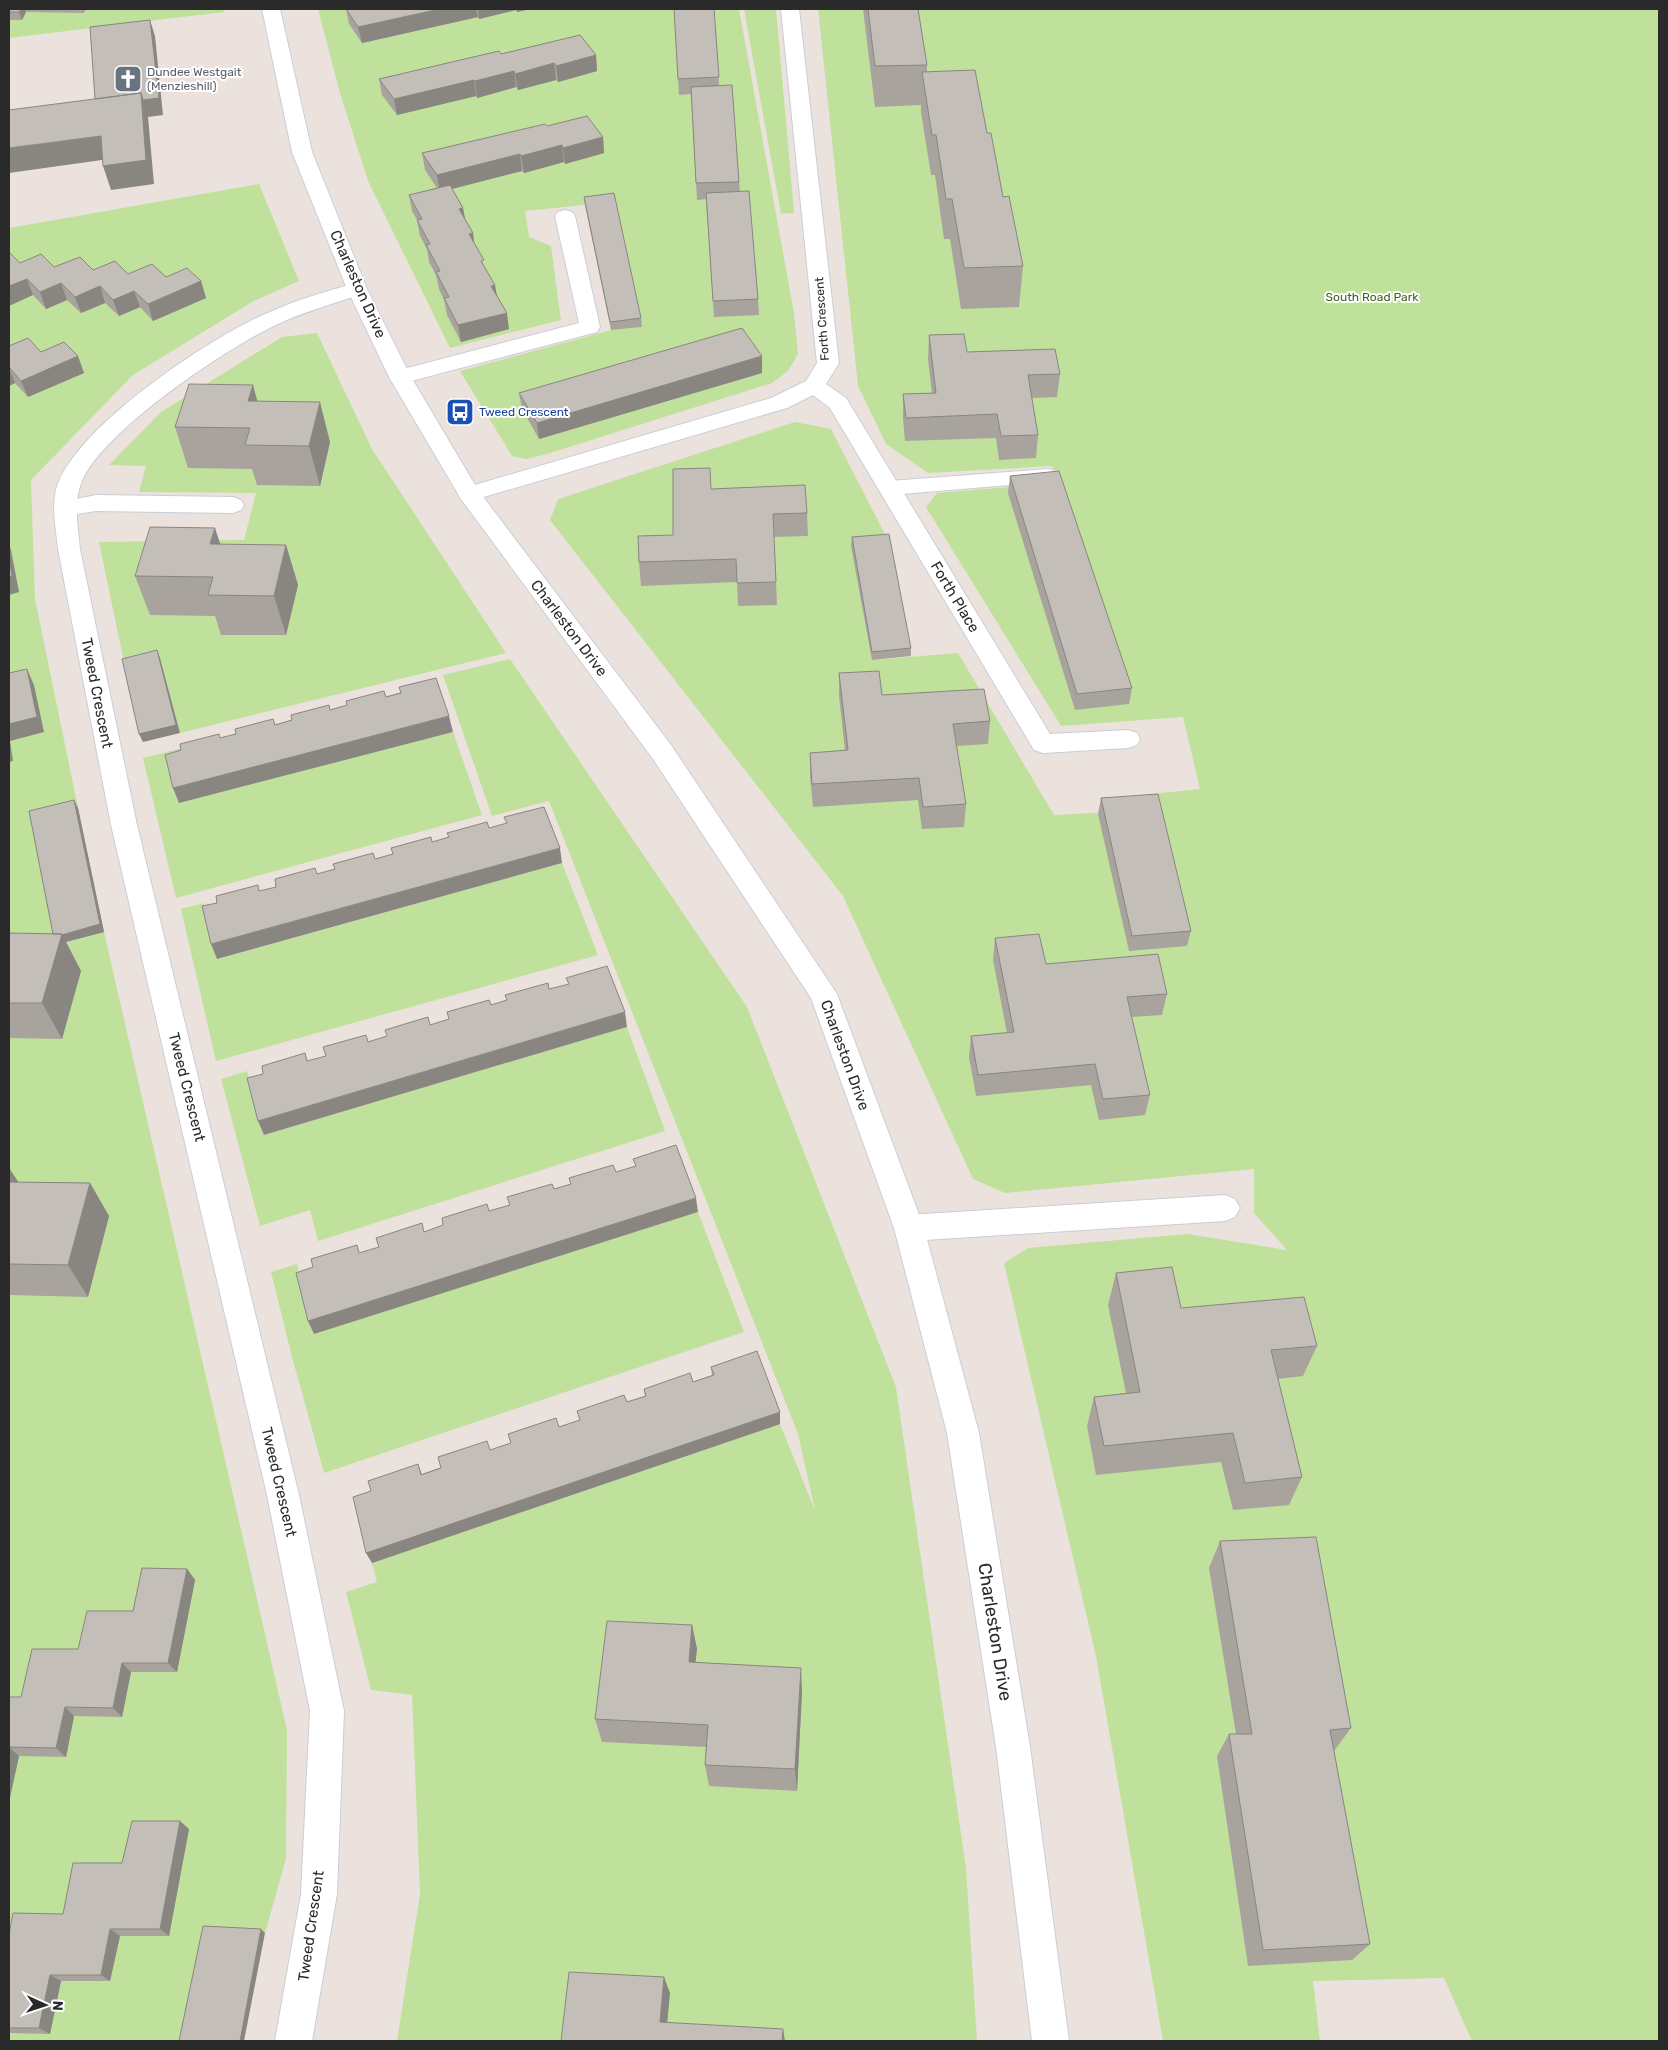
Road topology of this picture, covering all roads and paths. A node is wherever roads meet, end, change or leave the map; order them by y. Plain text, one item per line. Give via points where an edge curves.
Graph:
1 (271, 9) edge
2 (790, 9) edge
3 (565, 216) dead end
4 (357, 289) junction
5 (400, 377) junction
6 (814, 386) junction
7 (1058, 475) edge
8 (890, 488) junction
9 (469, 494) junction
10 (233, 505) dead end
11 (65, 508) junction
12 (1128, 740) dead end
13 (1225, 1208) dead end
14 (909, 1228) junction
15 (293, 2041) edge
16 (1051, 2041) edge

1 - 4 street, Charleston Drive via 302,152
2 - 6 street, Forth Crescent via 828,363
3 - 5 street via 590,327
4 - 5 street, Charleston Drive
4 - 11 street, Tweed Crescent via 269,320 209,354 158,390 87,453 70,480
5 - 9 street, Charleston Drive
6 - 8 street, Forth Place via 838,403
6 - 9 street via 779,403
7 - 8 street
8 - 12 street, Forth Place via 1043,744
9 - 14 street, Charleston Drive via 662,752 823,994
10 - 11 street via 96,503
11 - 15 street, Tweed Crescent via 71,558 124,825 283,1495 327,1710 319,1894
13 - 14 street
14 - 16 street, Charleston Drive via 963,1433 1013,1747

